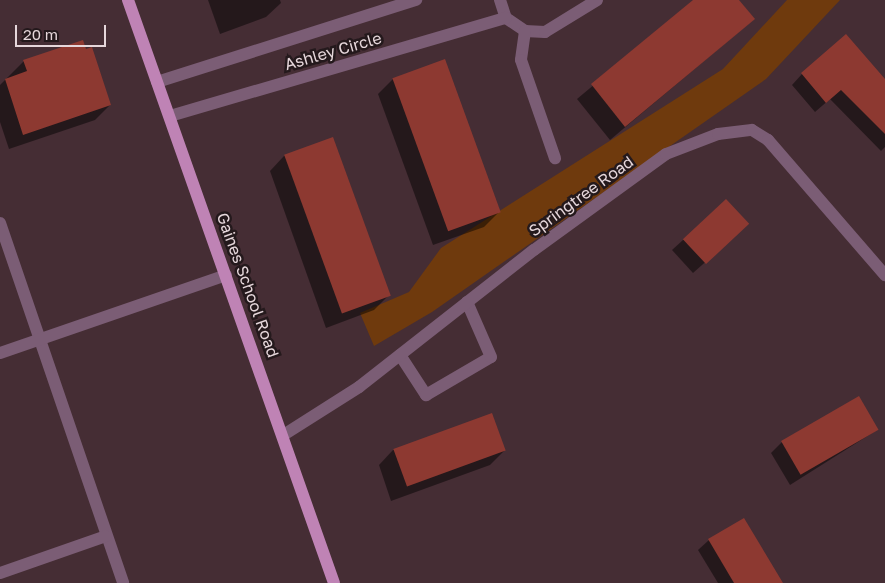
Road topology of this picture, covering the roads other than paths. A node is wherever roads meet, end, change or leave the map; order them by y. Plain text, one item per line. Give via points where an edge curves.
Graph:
1 (128, 0) edge
2 (416, 0) edge
3 (500, 0) edge
4 (598, 0) edge
5 (506, 18) junction
6 (524, 32) junction
7 (157, 82) junction
8 (170, 116) junction
9 (555, 158) dead end
10 (0, 223) edge
11 (226, 274) junction
12 (885, 275) edge
13 (467, 302) junction
14 (38, 340) junction
15 (0, 353) edge
16 (400, 355) junction
17 (285, 434) junction
18 (106, 536) junction
19 (0, 573) edge
20 (123, 583) edge
21 (334, 583) edge

1 - 7 main road, Gaines School Road
2 - 7 street, Ashley Circle
3 - 5 street
4 - 6 street via 562,25 545,32
5 - 6 street
5 - 8 street, Ashley Circle
6 - 9 street via 520,60
7 - 8 main road, Gaines School Road
8 - 11 main road, Gaines School Road
10 - 14 street
11 - 14 street
11 - 17 main road, Gaines School Road
12 - 13 street, Springtree Road via 768,140 752,130 718,134 666,154
13 - 16 street, Springtree Road
13 - 16 street via 491,357 426,394
14 - 15 street
14 - 18 street
16 - 17 street, Springtree Road
17 - 21 main road, Gaines School Road
18 - 19 street
18 - 20 street

